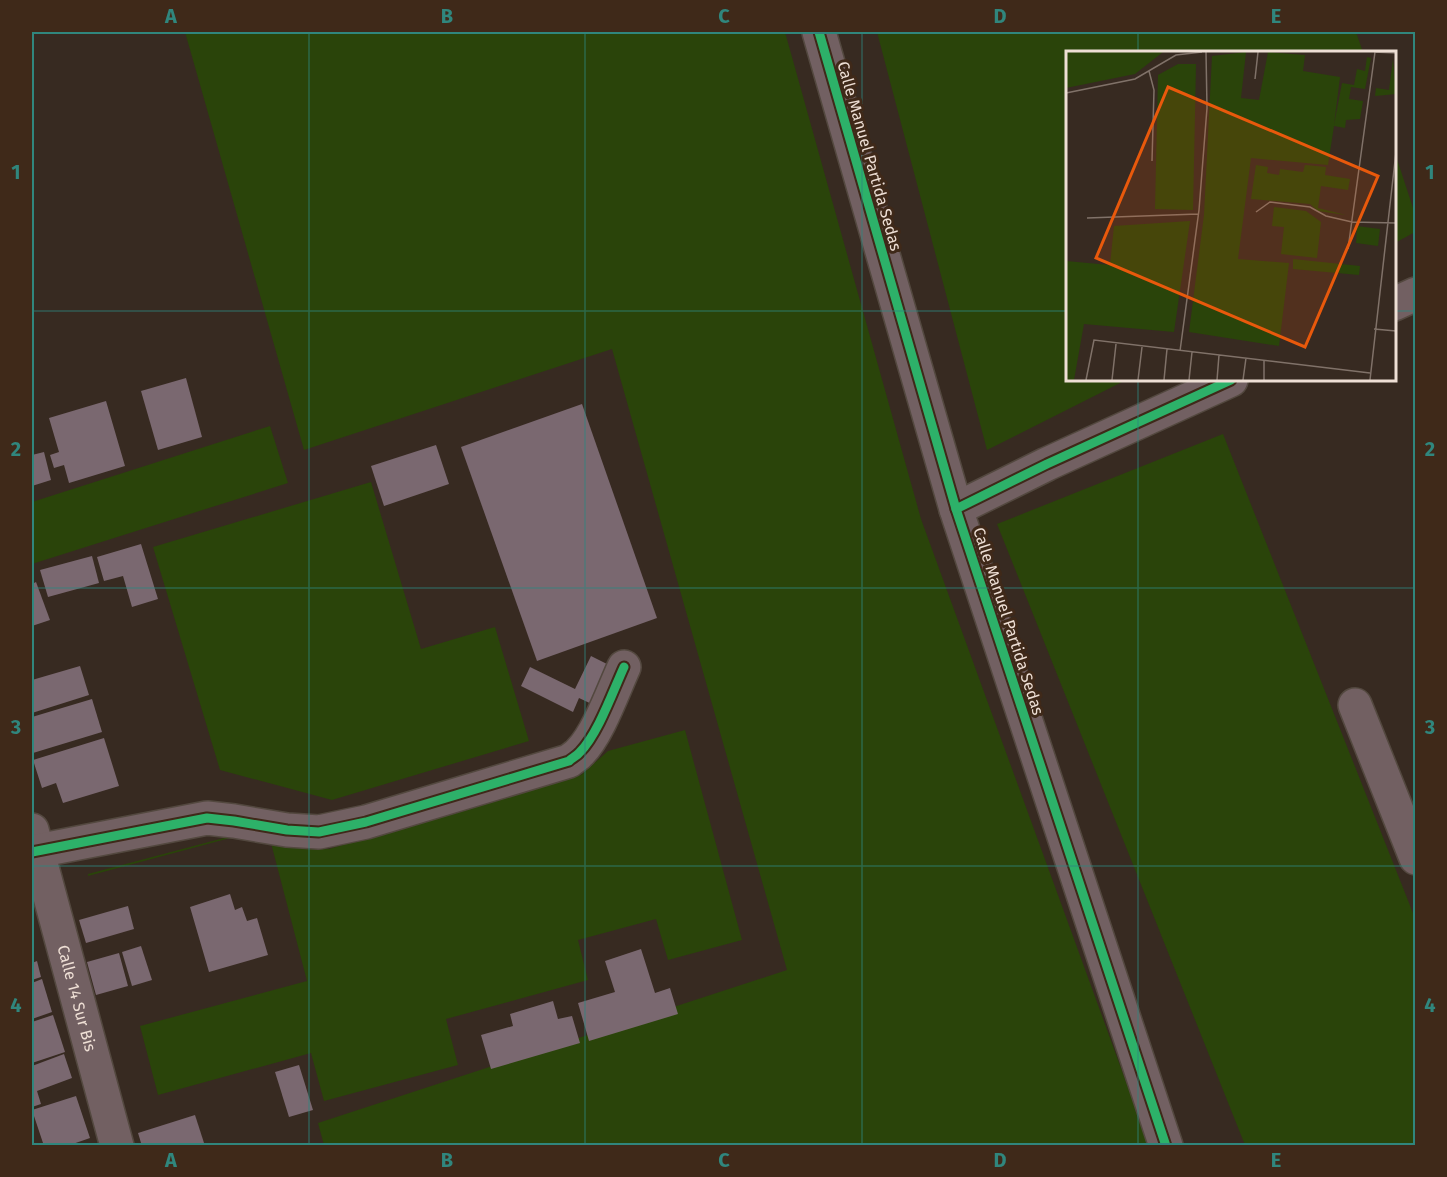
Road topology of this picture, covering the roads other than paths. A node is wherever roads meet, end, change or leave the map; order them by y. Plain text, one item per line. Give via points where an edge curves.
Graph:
1 (819, 32) edge
2 (1416, 294) edge
3 (1396, 304) edge
4 (1229, 381) edge
5 (956, 510) junction
6 (624, 667) dead end
7 (1355, 705) dead end
8 (33, 844) edge
9 (1416, 858) edge
10 (117, 1146) edge
11 (1166, 1146) edge

1 - 5 street, Calle Manuel Partida Sedas
2 - 3 street
4 - 5 street
5 - 11 street, Calle Manuel Partida Sedas
6 - 8 street via 589,740 569,761 366,822 319,831 207,818
7 - 9 street
8 - 10 street, Calle 14 Sur Bis

